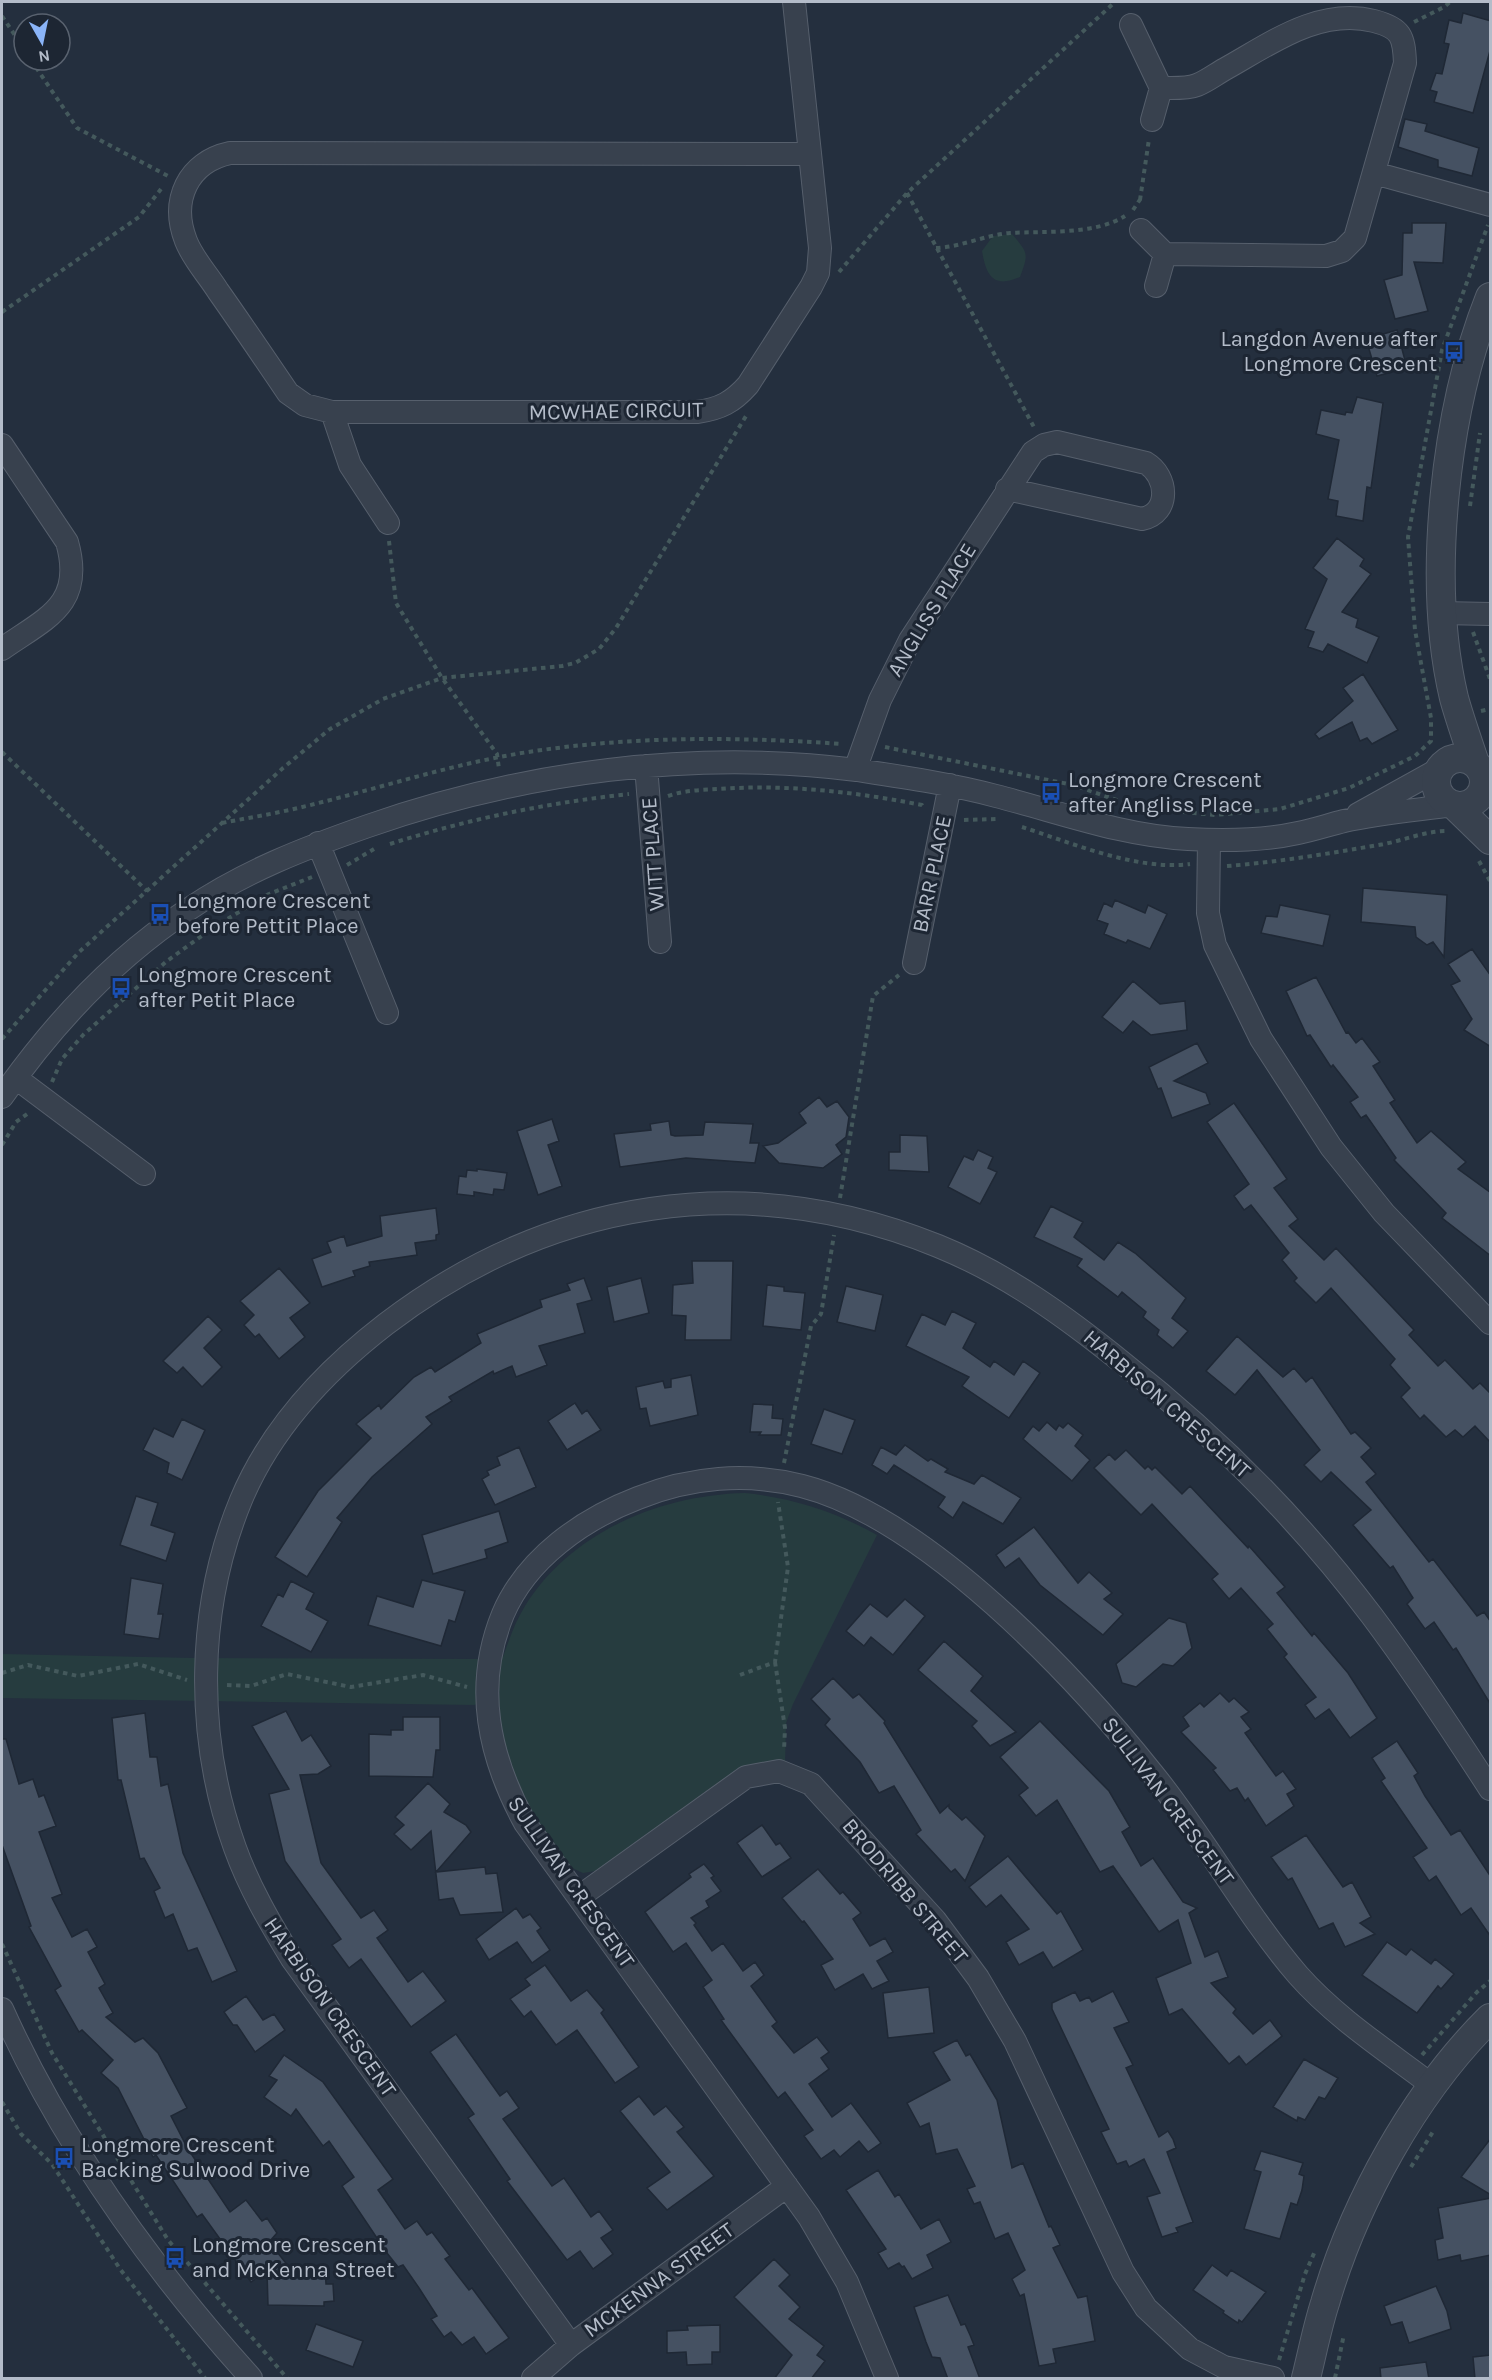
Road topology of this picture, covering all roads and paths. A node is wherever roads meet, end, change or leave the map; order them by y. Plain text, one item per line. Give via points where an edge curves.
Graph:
1 (794, 2) edge
2 (1115, 2) edge
3 (1450, 2) edge
4 (2, 16) edge
5 (1131, 25) dead end
6 (1398, 30) junction
7 (12, 31) edge
8 (39, 72) edge
9 (1161, 88) junction
10 (1152, 120) joint
11 (810, 154) junction
12 (1374, 173) junction
13 (179, 181) junction
14 (907, 193) junction
15 (1141, 198) junction
16 (1489, 215) edge
17 (1142, 230) joint
18 (936, 248) junction
19 (1165, 254) junction
20 (833, 279) dead end
21 (1156, 286) dead end
22 (1489, 305) edge
23 (2, 312) edge
24 (752, 407) dead end
25 (332, 412) junction
26 (1481, 426) dead end
27 (2, 445) edge
28 (1044, 445) junction
29 (1007, 489) junction
30 (1469, 515) dead end
31 (388, 523) joint
32 (1442, 613) junction
33 (1491, 614) edge
34 (1474, 636) dead end
35 (2, 649) edge
36 (442, 678) junction
37 (1491, 680) edge
38 (1454, 697) junction
39 (864, 746) junction
40 (2, 752) edge
41 (498, 759) junction
42 (646, 766) junction
43 (1441, 768) junction
44 (855, 770) junction
45 (1483, 781) edge
46 (950, 785) junction
47 (501, 788) junction
48 (665, 797) dead end
49 (634, 801) dead end
50 (927, 814) dead end
51 (1454, 814) junction
52 (959, 820) dead end
53 (1346, 820) junction
54 (222, 823) junction
55 (1009, 823) dead end
56 (1020, 826) dead end
57 (1209, 840) junction
58 (318, 843) junction
59 (1482, 845) edge
60 (1189, 864) dead end
61 (1227, 866) dead end
62 (341, 868) dead end
63 (315, 876) dead end
64 (1491, 881) edge
65 (147, 891) junction
66 (660, 942) dead end
67 (914, 963) joint
68 (387, 1013) dead end
69 (2, 1039) edge
70 (16, 1078) junction
71 (50, 1088) dead end
72 (2, 1097) edge
73 (35, 1109) dead end
74 (2, 1145) edge
75 (144, 1174) dead end
76 (837, 1215) junction
77 (1491, 1323) edge
78 (780, 1483) junction
79 (775, 1662) junction
80 (2, 1673) edge
81 (740, 1676) dead end
82 (206, 1683) junction
83 (476, 1687) dead end
84 (784, 1756) dead end
85 (1491, 1788) edge
86 (579, 1897) junction
87 (2, 1944) edge
88 (1491, 1981) edge
89 (2, 2009) edge
90 (1491, 2018) edge
91 (1425, 2049) dead end
92 (1433, 2086) junction
93 (2, 2102) edge
94 (1438, 2124) dead end
95 (1408, 2173) dead end
96 (787, 2186) junction
97 (1346, 2323) dead end
98 (571, 2345) junction
99 (205, 2379) edge
100 (251, 2379) edge
101 (286, 2379) edge
102 (533, 2379) edge
103 (887, 2379) edge
104 (1273, 2379) edge
105 (1306, 2379) edge
106 (1335, 2379) edge

1 - 11 street, MCWHAE CIRCUIT
2 - 14 path
3 - 6 path
4 - 7 path
5 - 9 street
6 - 9 street via 1367,19 1334,18 1288,33 1196,86
6 - 12 street via 1405,43 1405,63
8 - 13 path via 77,128
9 - 10 street
10 - 15 path
11 - 13 street, MCWHAE CIRCUIT via 230,153 213,157
11 - 25 street, MCWHAE CIRCUIT via 820,248 818,273 748,385 717,410
12 - 16 street
12 - 19 street via 1355,238 1342,251 1326,256
13 - 23 path via 139,217
13 - 25 street, MCWHAE CIRCUIT via 183,194 181,216 189,248 288,393 304,405
14 - 18 path
14 - 20 path
15 - 17 path via 1134,229
15 - 18 path via 1128,214 1110,223 1043,234 1008,233
16 - 39 path via 1442,350 1408,537 1415,630 1431,718 1431,741 1415,756 1349,788 1280,809 1215,815 1140,808 1073,785 898,748
17 - 19 street
18 - 28 path
19 - 21 street
22 - 32 street via 1456,419 1445,495
24 - 36 path via 616,628 598,649 562,666
25 - 31 street via 350,465
26 - 30 path
27 - 35 street via 67,542 72,560 70,586 59,609
28 - 29 street, ANGLISS PLACE via 1033,452
28 - 29 street via 1057,442 1154,467 1164,488 1161,506 1142,519
29 - 39 street, ANGLISS PLACE via 899,659
31 - 36 path via 396,603
32 - 33 street
32 - 38 street
34 - 37 path
36 - 41 path
36 - 54 path via 383,699 330,729
38 - 43 street
38 - 45 street
39 - 41 path via 758,738 645,740 541,750
39 - 44 street, ANGLISS PLACE
40 - 65 path
41 - 47 path
41 - 54 path
42 - 44 street via 777,763
42 - 47 street
42 - 66 street, WITT PLACE
43 - 45 street via 1461,758
43 - 51 street via 1437,789
43 - 53 street
44 - 46 street
45 - 51 street via 1476,800
46 - 57 street via 1127,831
46 - 67 street, BARR PLACE
47 - 58 street via 425,806
48 - 50 path via 680,792 749,787 824,791 922,805
49 - 62 path via 629,794 538,805 372,849
51 - 53 street
51 - 59 street
51 - 61 path via 1433,831 1399,841 1314,857
52 - 55 path via 999,819
53 - 57 street via 1261,839
54 - 65 path
56 - 60 path via 1106,854 1155,863
57 - 77 street via 1208,913 1215,945 1261,1039 1306,1112 1384,1213
58 - 68 street
58 - 70 street via 232,882 152,935 80,1000
59 - 64 path
63 - 71 path via 269,894 167,961 84,1034 62,1059
65 - 69 path via 79,952
67 - 76 path via 873,996
70 - 72 street
70 - 75 street
73 - 74 path via 16,1122
76 - 78 path via 821,1314 811,1326
76 - 82 street, HARBISON CRESCENT via 728,1203 657,1207 587,1221 520,1244 487,1258 424,1295 366,1339 319,1383 268,1448 242,1498 223,1553 207,1642
76 - 85 street, HARBISON CRESCENT via 939,1247 1007,1280 1080,1328 1159,1391 1256,1482 1340,1575
78 - 79 path via 777,1496 788,1567
78 - 86 street, SULLIVAN CRESCENT via 754,1478 708,1479 663,1488 619,1505 554,1547 528,1572 507,1605 489,1663 487,1705 492,1747 505,1787 525,1823
78 - 92 street, SULLIVAN CRESCENT via 800,1485 846,1501 889,1524 961,1577 1029,1637 1093,1703 1153,1774 1267,1938 1301,1979 1338,2014
79 - 81 path
79 - 84 path via 785,1728
80 - 82 path via 28,1665 78,1676 138,1664 170,1677
82 - 83 path via 251,1686 287,1674 351,1687 423,1675
82 - 98 street, HARBISON CRESCENT via 213,1764 227,1824 261,1908 299,1969
86 - 96 street, SULLIVAN CRESCENT
86 - 104 street, BRODRIBB STREET via 746,1777 779,1771 811,1784 935,1920 978,1978 1015,2041 1123,2272 1146,2308 1190,2349 1224,2367
87 - 101 path via 52,2053 168,2240
88 - 91 path
89 - 100 street via 52,2106 135,2238
90 - 92 street
92 - 105 street via 1380,2170 1353,2224 1325,2302
93 - 99 path via 21,2134 52,2164 120,2269
94 - 95 path
96 - 98 street, MCKENNA STREET
96 - 103 street, SULLIVAN CRESCENT via 847,2282
97 - 106 path
98 - 102 street, MCKENNA STREET

